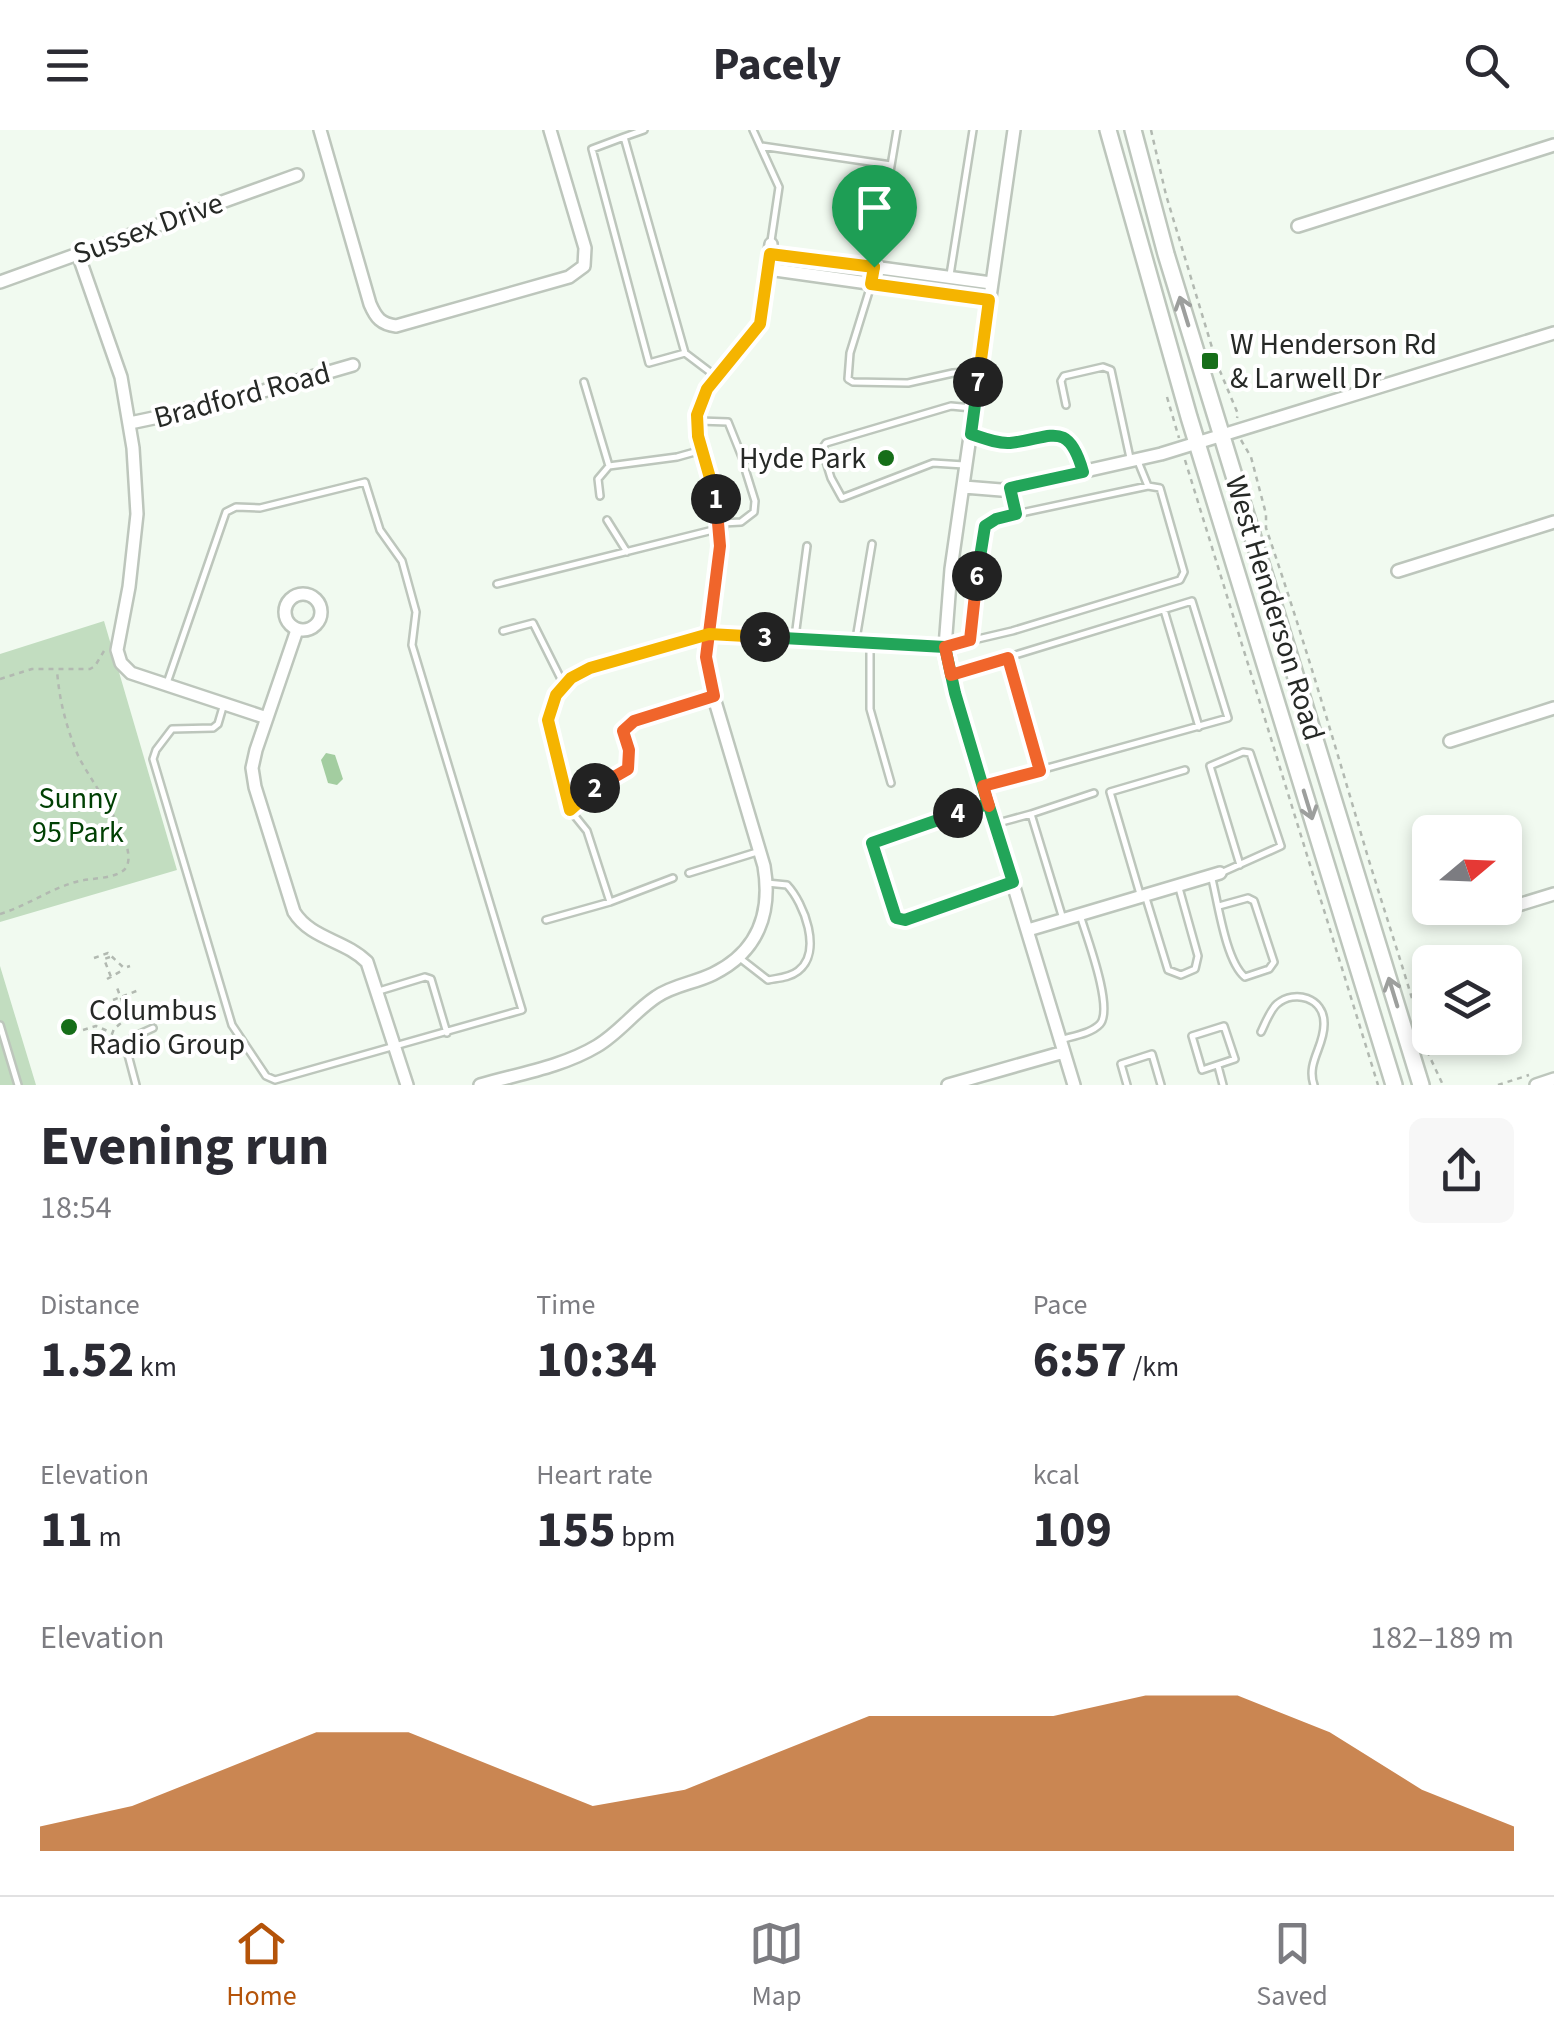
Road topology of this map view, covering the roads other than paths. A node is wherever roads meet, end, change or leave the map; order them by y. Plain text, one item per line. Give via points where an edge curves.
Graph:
1 (320, 130) edge
2 (550, 130) edge
3 (644, 130) edge
4 (754, 130) edge
5 (897, 130) edge
6 (973, 130) edge
7 (1014, 130) edge
8 (1108, 130) edge
9 (1132, 130) edge
10 (624, 137) junction
11 (1554, 145) edge
12 (761, 146) junction
13 (891, 165) junction
14 (297, 176) dead end
15 (1298, 226) dead end
16 (770, 249) junction
17 (78, 254) junction
18 (874, 267) junction
19 (768, 269) junction
20 (949, 278) junction
21 (0, 282) edge
22 (992, 283) junction
23 (871, 284) junction
24 (989, 300) junction
25 (1554, 333) edge
26 (685, 353) junction
27 (354, 365) dead end
28 (980, 371) junction
29 (717, 377) junction
30 (584, 382) dead end
31 (1066, 405) dead end
32 (974, 408) junction
33 (696, 422) junction
34 (130, 423) junction
35 (971, 434) junction
36 (1231, 435) junction
37 (1198, 444) junction
38 (702, 450) junction
39 (1134, 460) junction
40 (744, 462) dead end
41 (967, 465) junction
42 (609, 466) junction
43 (746, 472) dead end
44 (1083, 472) junction
45 (1148, 486) junction
46 (964, 487) junction
47 (1010, 488) junction
48 (600, 496) dead end
49 (1016, 514) junction
50 (607, 520) dead end
51 (1554, 522) edge
52 (721, 526) junction
53 (872, 544) dead end
54 (808, 546) dead end
55 (627, 552) junction
56 (1398, 571) dead end
57 (497, 584) dead end
58 (1164, 610) junction
59 (297, 630) dead end
60 (503, 630) dead end
61 (709, 634) junction
62 (794, 638) junction
63 (970, 640) junction
64 (856, 642) junction
65 (870, 642) junction
66 (945, 647) junction
67 (1008, 658) junction
68 (951, 675) junction
69 (167, 683) junction
70 (560, 690) junction
71 (714, 696) junction
72 (224, 705) junction
73 (1554, 708) edge
74 (267, 718) junction
75 (1199, 727) junction
76 (1450, 741) dead end
77 (1185, 770) dead end
78 (1040, 771) junction
79 (891, 783) dead end
80 (983, 786) junction
81 (1094, 794) dead end
82 (988, 804) junction
83 (570, 810) junction
84 (1030, 814) junction
85 (995, 824) junction
86 (760, 851) junction
87 (1240, 864) junction
88 (689, 872) dead end
89 (1216, 875) junction
90 (673, 878) dead end
91 (1013, 882) junction
92 (767, 883) junction
93 (1178, 886) junction
94 (1554, 894) edge
95 (1143, 896) junction
96 (610, 902) junction
97 (1522, 904) edge
98 (1219, 906) junction
99 (1080, 915) junction
100 (546, 920) dead end
101 (1064, 920) junction
102 (1028, 930) junction
103 (739, 957) junction
104 (379, 991) junction
105 (0, 1025) edge
106 (154, 1028) dead end
107 (447, 1032) junction
108 (1261, 1032) dead end
109 (1062, 1046) junction
110 (396, 1048) junction
111 (1218, 1066) junction
112 (1536, 1079) edge
113 (1554, 1079) edge
114 (18, 1085) edge
115 (136, 1085) edge
116 (408, 1085) edge
117 (480, 1085) edge
118 (948, 1085) edge
119 (1074, 1085) edge
120 (1128, 1085) edge
121 (1161, 1085) edge
122 (1224, 1085) edge
123 (1314, 1085) edge
124 (1394, 1085) edge
125 (1421, 1085) edge

1 - 2 street via 370,304 375,316 396,326 569,278 584,266
3 - 10 lane
4 - 12 lane
5 - 13 lane
6 - 20 lane
7 - 22 street
8 - 37 main road, West Henderson Road
36 -> 9 main road, West Henderson Road
10 - 26 lane
10 - 26 lane via 592,149 649,363
11 - 15 street
12 - 13 lane
12 - 16 lane via 779,187
13 - 18 lane
14 - 17 street, Sussex Drive
16 - 18 street
16 - 19 street
17 - 21 street, Sussex Drive
17 - 34 street
18 - 20 street
18 - 23 lane
19 - 23 street
19 - 29 street via 756,331
20 - 22 street
22 - 24 street
23 - 24 street
23 - 28 lane via 848,379 908,383
24 - 28 street
25 - 36 street
26 - 29 lane
27 - 34 street, Bradford Road
28 - 32 street
29 - 33 street
30 - 42 lane
31 - 39 lane via 1064,376 1111,370
32 - 35 street
32 - 41 lane via 951,406 822,449 842,498 933,463
33 - 38 street
33 - 40 lane via 728,422
34 - 69 street via 137,514 129,587 112,648 131,673
35 - 41 street
35 - 44 lane via 1008,444 1044,434 1070,441
36 - 37 street
125 -> 36 main road, West Henderson Road
37 - 39 street
37 -> 124 main road, West Henderson Road
38 - 42 lane
38 - 52 street
39 - 44 street
39 - 45 lane
41 - 46 street
42 - 48 lane via 598,478
43 - 52 lane via 754,512
44 - 47 street
45 - 49 lane
45 - 63 lane via 1160,488 1184,572 1180,580
46 - 47 street
46 - 66 street
47 - 49 lane
49 - 63 lane via 985,526
50 - 55 lane
51 - 56 street
52 - 55 lane
52 - 61 street
53 - 64 lane
54 - 62 lane
55 - 57 lane
58 - 67 lane
58 - 75 lane
58 - 75 lane via 1192,601 1228,718
59 - 74 street
60 - 70 lane via 533,623
61 - 62 street
61 - 70 street via 590,668
61 - 71 street
62 - 64 street
63 - 66 lane
64 - 65 street
65 - 66 street
65 - 79 lane via 870,708
66 - 68 street
67 - 68 lane
67 - 78 lane
68 - 80 street
69 - 72 street
69 - 107 lane via 226,512 365,482 380,530 402,561 416,612 412,644 522,1010
70 - 83 street via 548,720
71 - 83 lane via 634,721 623,731 628,769
71 - 86 street
72 - 74 street
72 - 110 lane via 213,728 172,729 153,758 232,1025 275,1080
73 - 76 street
74 - 104 street via 252,768 294,912 313,932 360,955
75 - 78 lane
77 - 95 lane via 1110,792
78 - 80 lane
80 - 82 street
81 - 84 lane
82 - 85 street
82 - 91 lane via 876,840 872,848 892,912 900,920
83 - 96 lane via 587,832
84 - 85 lane
84 - 101 lane
85 - 91 street
86 - 88 lane
86 - 92 street
87 - 87 lane via 1281,846 1244,752 1210,766
87 - 89 lane
89 - 93 street
89 - 98 lane
90 - 96 lane
91 - 102 street
92 - 103 street via 761,929
92 - 103 lane via 787,885 800,902 808,957 802,970 768,980
93 - 95 street
93 - 95 lane via 1198,956 1195,969 1181,975 1168,970
94 - 97 street
95 - 99 street
96 - 100 lane
98 - 98 lane via 1240,973 1269,970 1274,962 1254,901
99 - 101 street
99 - 109 lane via 1104,1015
101 - 102 street
102 - 109 street
103 - 117 street via 658,995 581,1055
104 - 107 lane via 431,979
104 - 110 street
105 - 114 lane
106 - 115 lane via 126,1047
107 - 110 lane
108 - 123 lane via 1276,1005 1296,996 1321,1007 1325,1024 1310,1072
109 - 118 street
109 - 119 street
110 - 116 street
111 - 111 lane via 1202,1070 1192,1036 1224,1026 1235,1058
111 - 122 lane
112 - 113 street
120 - 121 lane via 1120,1064 1152,1054

